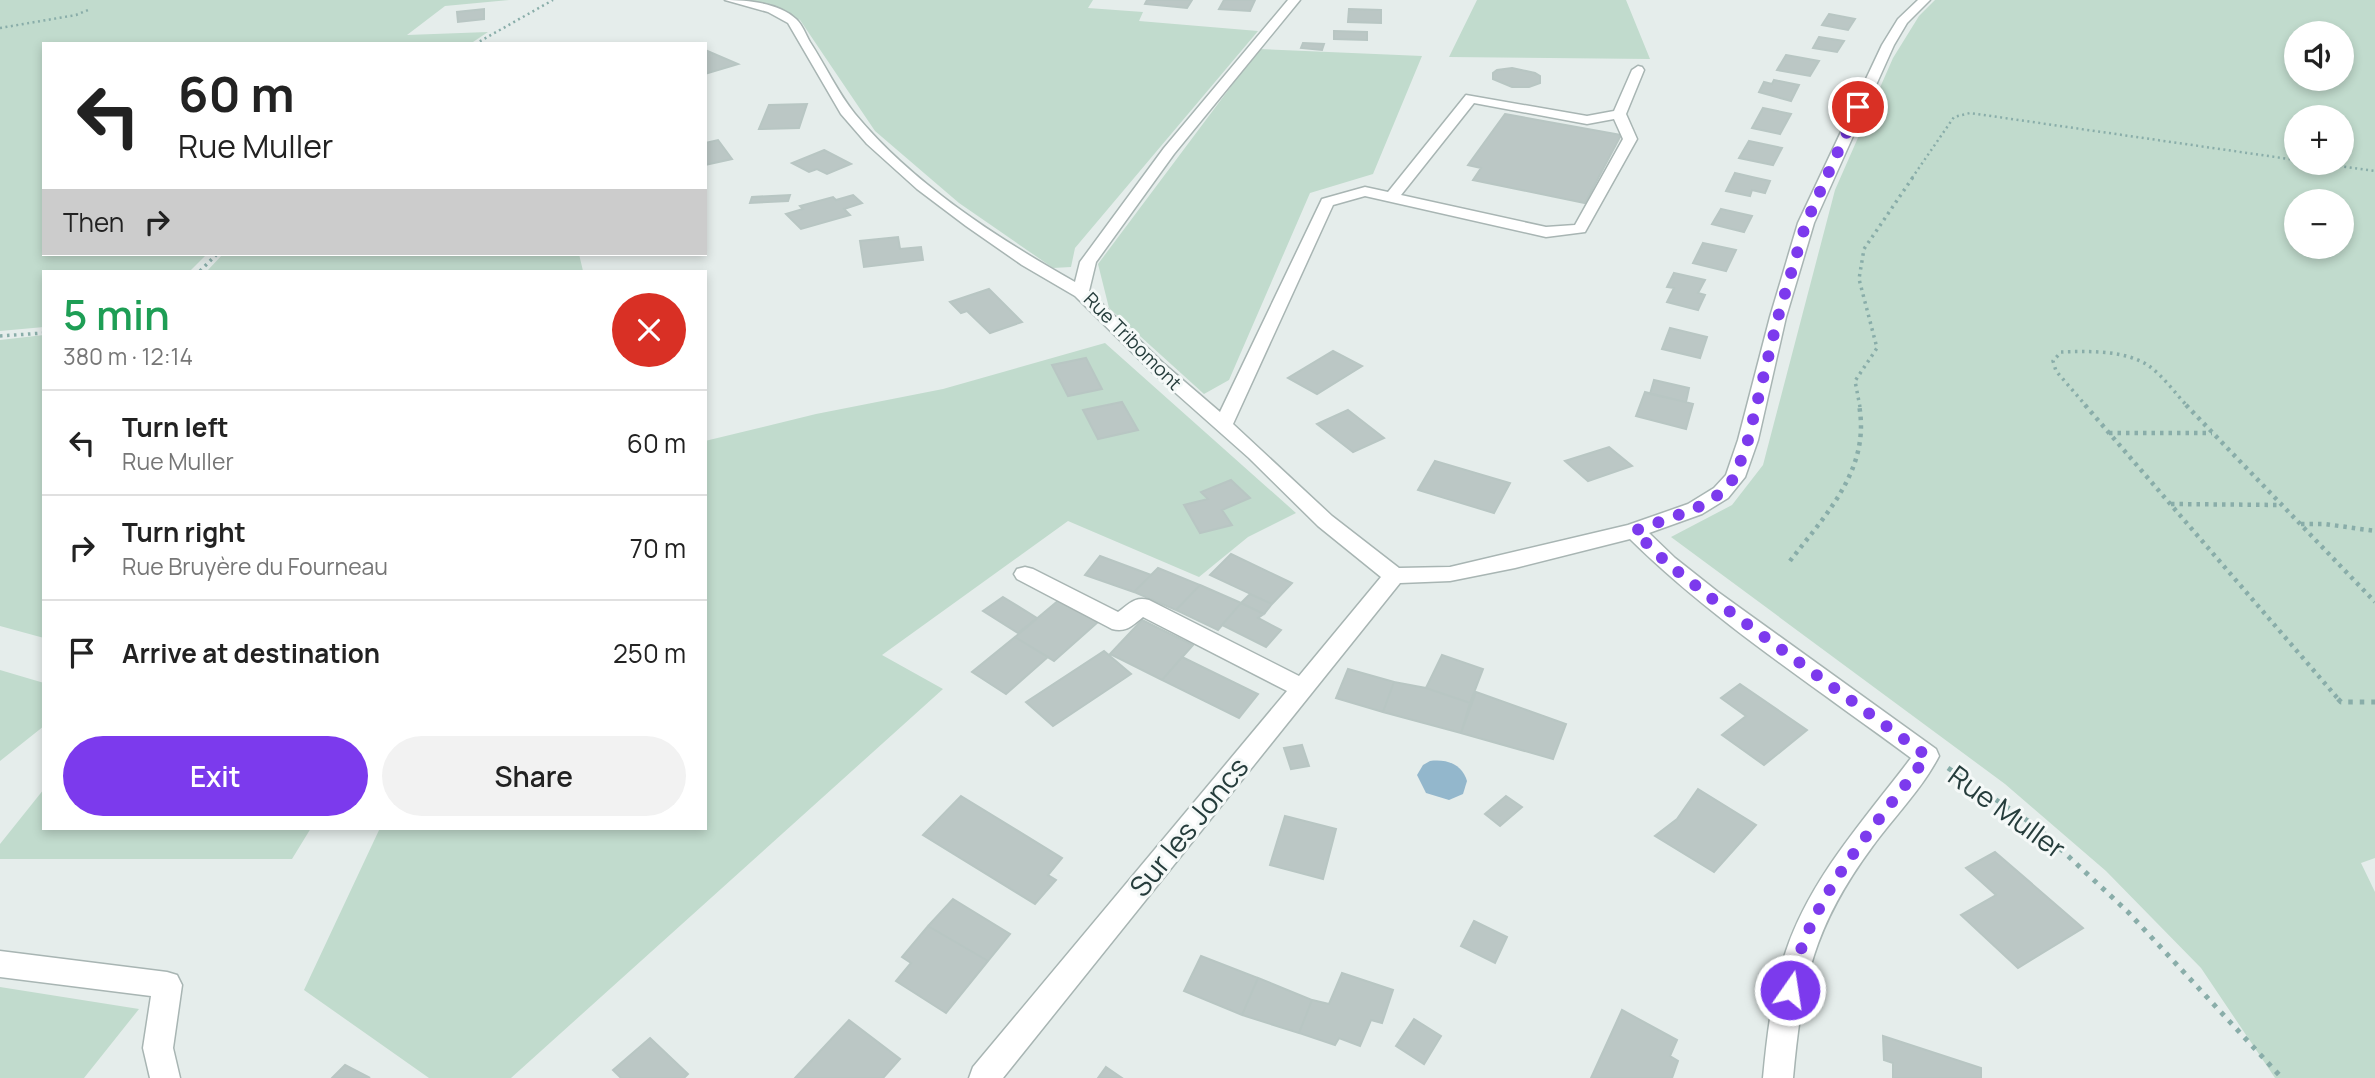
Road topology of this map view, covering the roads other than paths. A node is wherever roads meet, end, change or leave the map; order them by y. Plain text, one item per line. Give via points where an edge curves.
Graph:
1 (731, 0) edge
2 (1294, 0) edge
3 (1924, 0) edge
4 (1638, 71) dead end
5 (1619, 114) junction
6 (1392, 197) junction
7 (1081, 292) junction
8 (1223, 425) junction
9 (1634, 531) junction
10 (1025, 575) dead end
11 (1394, 576) junction
12 (1302, 688) junction
13 (0, 964) edge
14 (165, 1078) edge
15 (984, 1078) edge
16 (1778, 1078) edge

1 - 7 street via 772,10 792,21 848,114 872,141 971,223
2 - 7 street, Rue Tribomont via 1161,162 1088,262
3 - 9 street via 1902,21 1888,45 1806,223 1735,477 1721,493 1695,509
4 - 5 street
5 - 6 street via 1587,120 1471,98
5 - 6 street via 1630,139 1580,229 1546,232
6 - 8 street via 1365,191 1327,202
7 - 8 street, Rue Tribomont
8 - 11 street, Rue Tribomont via 1325,521
9 - 11 street via 1450,574
9 - 16 street, Rue Muller via 1710,597 1927,756 1825,895 1807,931 1795,967
10 - 12 street via 1120,622 1141,606
11 - 12 street, Sur les Joncs
12 - 15 street, Sur les Joncs
13 - 14 street via 167,985 158,1048

